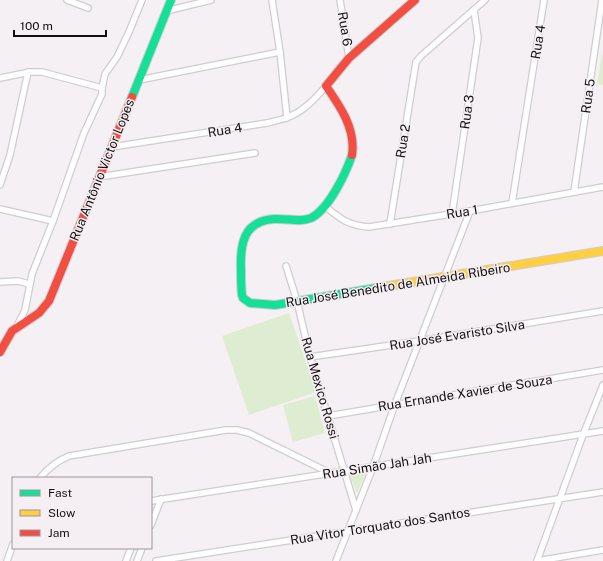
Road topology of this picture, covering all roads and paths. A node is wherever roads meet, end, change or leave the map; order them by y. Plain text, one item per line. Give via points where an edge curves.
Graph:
1 (67, 0) edge
2 (142, 0) edge
3 (170, 0) edge
4 (211, 0) edge
5 (272, 0) edge
6 (340, 0) edge
7 (415, 0) edge
8 (485, 0) edge
9 (544, 0) edge
10 (602, 0) edge
11 (88, 8) dead end
12 (474, 10) junction
13 (166, 11) junction
14 (280, 52) junction
15 (349, 58) junction
16 (28, 72) junction
17 (0, 78) edge
18 (138, 80) junction
19 (326, 86) junction
20 (102, 88) junction
21 (286, 118) junction
22 (112, 147) junction
23 (255, 154) dead end
24 (99, 177) junction
25 (0, 184) edge
26 (603, 187) edge
27 (574, 192) junction
28 (512, 203) junction
29 (326, 206) junction
30 (0, 209) edge
31 (470, 211) junction
32 (452, 214) junction
33 (53, 221) junction
34 (390, 224) junction
35 (603, 251) edge
36 (286, 266) dead end
37 (445, 277) junction
38 (0, 282) edge
39 (29, 284) junction
40 (297, 301) junction
41 (603, 311) edge
42 (17, 326) junction
43 (419, 341) junction
44 (0, 352) edge
45 (310, 357) junction
46 (603, 370) edge
47 (603, 385) edge
48 (395, 404) junction
49 (328, 416) junction
50 (603, 431) edge
51 (583, 435) junction
52 (373, 467) junction
53 (343, 471) junction
54 (330, 473) junction
55 (41, 477) edge
56 (603, 492) edge
57 (161, 498) junction
58 (560, 498) junction
59 (152, 501) edge
60 (356, 510) junction
61 (152, 522) edge
62 (347, 532) junction
63 (12, 547) edge
64 (131, 549) edge
65 (142, 549) edge
66 (603, 550) edge
67 (7, 561) edge
68 (126, 561) edge
69 (137, 561) edge
70 (156, 561) edge
71 (336, 561) edge
72 (537, 561) edge

1 - 11 street
2 - 20 street via 117,57 105,74
3 - 13 street, Rua Antônio Victor Lopes
4 - 13 street
5 - 14 street
6 - 15 street, Rua 6
7 - 15 street
8 - 12 street
9 - 28 street, Rua 4
10 - 27 street, Rua 5
12 - 32 street, Rua 3 via 478,38
12 - 34 street, Rua 2 via 418,59
13 - 18 street, Rua Antônio Victor Lopes
14 - 18 street
14 - 21 street
15 - 19 street
16 - 17 street
16 - 20 street via 56,75
16 - 25 street via 10,155
18 - 22 street, Rua Antônio Victor Lopes
19 - 21 street, Rua 4 via 301,110
19 - 29 street via 338,103 354,143 353,154 347,168
20 - 33 street via 102,94 84,133
21 - 22 street, Rua 4
22 - 24 street, Rua Antônio Victor Lopes
23 - 24 street
24 - 42 street, Rua Antônio Victor Lopes via 49,301 41,311
26 - 27 street, Rua 1
27 - 28 street, Rua 1
28 - 31 street, Rua 1
29 - 34 street, Rua 1 via 342,220 354,225 369,227
29 - 40 street, Rua José Benedito de Almeida Ribeiro via 303,220 267,220 253,226 242,240 242,294 246,301 268,305
30 - 33 street
31 - 32 street, Rua 1
31 - 37 street
32 - 34 street, Rua 1
33 - 39 street
35 - 37 street, Rua José Benedito de Almeida Ribeiro
36 - 40 street, Rua Mexico Rossi
37 - 40 street, Rua José Benedito de Almeida Ribeiro
37 - 43 street
38 - 39 street via 18,281
39 - 42 street via 25,310
40 - 45 street, Rua Mexico Rossi
41 - 43 street, Rua José Evaristo Silva
42 - 44 street via 10,333
43 - 45 street, Rua José Evaristo Silva
43 - 48 street
45 - 49 street, Rua Mexico Rossi
46 - 48 street, Rua Ernande Xavier de Souza
47 - 51 street
48 - 49 street, Rua Ernande Xavier de Souza
48 - 52 street
49 - 53 street, Rua Mexico Rossi
50 - 51 street, Rua Simão Jah Jah
51 - 52 street, Rua Simão Jah Jah
51 - 58 street
52 - 53 street, Rua Simão Jah Jah
52 - 60 street
53 - 54 street, Rua Simão Jah Jah
53 - 60 street, Rua Mexico Rossi
54 - 55 street via 250,433 226,430 69,456 57,461
54 - 57 street, Rua Simão Jah Jah
56 - 58 street, Rua Vitor Torquato dos Santos
57 - 59 street, Rua Simão Jah Jah
57 - 61 street
58 - 62 street, Rua Vitor Torquato dos Santos
58 - 72 street
60 - 62 street
62 - 70 street, Rua Vitor Torquato dos Santos
62 - 71 street
63 - 67 street
64 - 68 street
65 - 69 street
66 - 72 street

